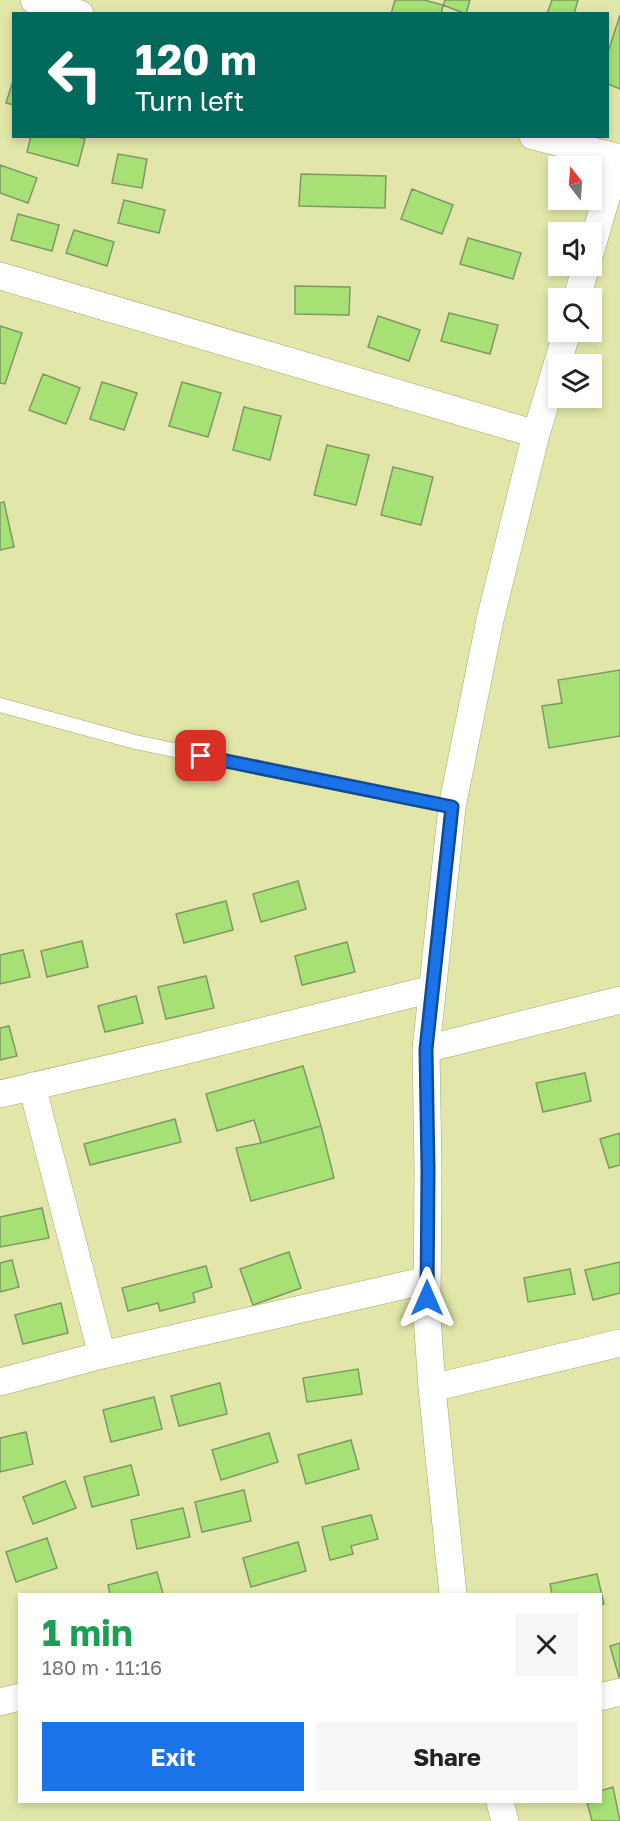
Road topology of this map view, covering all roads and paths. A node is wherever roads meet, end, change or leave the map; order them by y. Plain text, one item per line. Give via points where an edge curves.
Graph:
1 (34, 0) edge
2 (73, 12) edge
3 (540, 138) edge
4 (619, 158) edge
5 (600, 222) edge
6 (0, 276) edge
7 (564, 342) edge
8 (536, 434) junction
9 (0, 705) edge
10 (452, 807) junction
11 (432, 989) junction
12 (620, 1000) edge
13 (426, 1049) junction
14 (32, 1086) junction
15 (0, 1094) edge
16 (427, 1280) junction
17 (620, 1343) edge
18 (102, 1355) junction
19 (0, 1382) edge
20 (432, 1388) junction
21 (450, 1593) edge
22 (620, 1692) edge
23 (602, 1696) edge
24 (18, 1698) edge
25 (0, 1702) edge
26 (500, 1803) edge
27 (505, 1821) edge

1 - 2 street
3 - 4 street
4 - 5 street
6 - 8 street
7 - 8 street
8 - 10 street via 490,620
9 - 10 lane via 135,742
10 - 11 street
11 - 13 street
11 - 14 street
12 - 13 street
13 - 16 street
14 - 15 street
14 - 18 street
16 - 18 street
16 - 20 street
17 - 20 street
18 - 19 street
20 - 21 street
22 - 23 street
24 - 25 street
26 - 27 street

